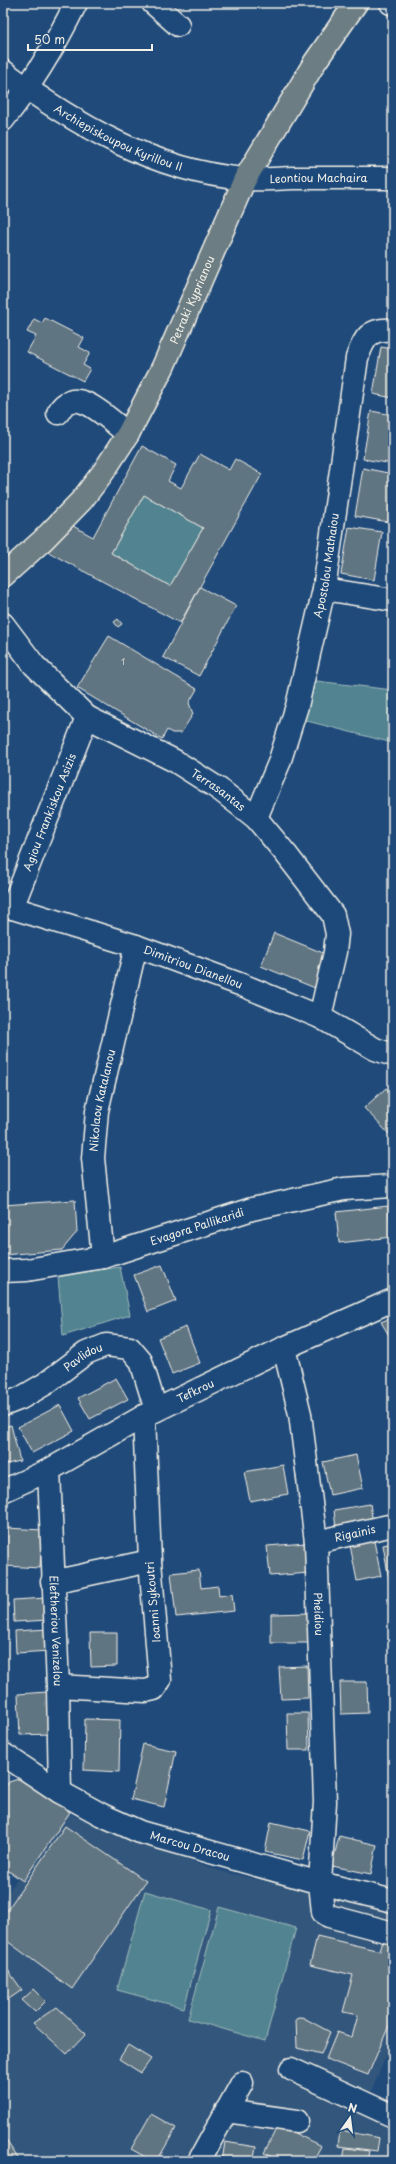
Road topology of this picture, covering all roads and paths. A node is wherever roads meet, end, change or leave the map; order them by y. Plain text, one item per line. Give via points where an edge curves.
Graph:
1 (76, 3) edge
2 (153, 3) edge
3 (356, 3) edge
4 (178, 25) dead end
5 (3, 71) edge
6 (28, 89) junction
7 (3, 120) edge
8 (393, 178) edge
9 (244, 179) junction
10 (393, 330) edge
11 (58, 413) dead end
12 (128, 434) junction
13 (3, 576) edge
14 (324, 589) junction
15 (393, 600) edge
16 (3, 624) edge
17 (87, 717) junction
18 (256, 818) junction
19 (8, 906) edge
20 (136, 946) junction
21 (320, 1017) junction
22 (384, 1052) edge
23 (393, 1066) edge
24 (393, 1186) edge
25 (103, 1257) junction
26 (3, 1271) edge
27 (393, 1300) edge
28 (284, 1348) junction
29 (3, 1405) edge
30 (150, 1413) junction
31 (49, 1470) junction
32 (3, 1491) edge
33 (393, 1525) edge
34 (316, 1542) junction
35 (150, 1561) junction
36 (52, 1582) junction
37 (58, 1686) junction
38 (5, 1760) edge
39 (60, 1792) junction
40 (320, 1883) junction
41 (393, 1901) edge
42 (393, 1933) edge
43 (291, 2069) dead end
44 (242, 2083) dead end
45 (226, 2110) junction
46 (393, 2116) edge
47 (297, 2121) dead end
48 (198, 2161) edge

1 - 6 street via 61,34
2 - 4 street
3 - 9 main road, Petraki Kyprianou via 315,62
5 - 6 street, Archiepiskoupou Kyrillou II
6 - 7 street
6 - 9 street, Archiepiskoupou Kyrillou II via 85,126 127,147 172,164
8 - 9 street, Leontiou Machaira
9 - 12 main road, Petraki Kyprianou via 163,367
10 - 14 street, Apostolou Mathaiou via 385,329 370,333 363,341 357,358
11 - 12 street via 62,405 68,401 78,400 87,403
12 - 13 main road, Petraki Kyprianou via 82,500
14 - 15 street
14 - 18 street, Apostolou Mathaiou via 296,706 279,763
16 - 17 street, Terrasantas via 34,665
17 - 18 street, Terrasantas via 175,761 219,789
17 - 19 street, Agiou Frankiskou Asizis
18 - 21 street, Terrasantas via 333,914 337,934 335,952
19 - 20 street, Dimitriou Dianellou
20 - 21 street, Dimitriou Dianellou
20 - 25 street, Nikolaou Katalanou via 97,1112 94,1158
21 - 22 street, Dimitriou Dianellou
22 - 23 street, Dimitriou Dianellou
24 - 25 street, Evagora Pallikaridi via 344,1189 252,1209
25 - 26 street, Evagora Pallikaridi via 27,1270
27 - 28 street, Tefkrou
28 - 30 street, Tefkrou
28 - 34 street, Pheidiou via 300,1414
29 - 30 street, Pavlidou via 45,1384 86,1353 106,1345 130,1348 141,1361
30 - 31 street, Tefkrou
30 - 35 street, Ioanni Sykoutri
31 - 32 street, Tefkrou
31 - 36 street, Eleftheriou Venizelou
33 - 34 street, Rigainis
34 - 40 street, Pheidiou via 325,1802
35 - 36 street
35 - 37 street, Ioanni Sykoutri via 160,1680 154,1689 145,1691
36 - 37 street, Eleftheriou Venizelou
37 - 39 street, Eleftheriou Venizelou
38 - 39 street, Marcou Dracou
39 - 40 street, Marcou Dracou via 140,1832
40 - 41 street, Marcou Dracou
40 - 42 street, Pheidiou via 323,1912 329,1916
43 - 46 street
44 - 45 street
45 - 47 street
45 - 48 street

